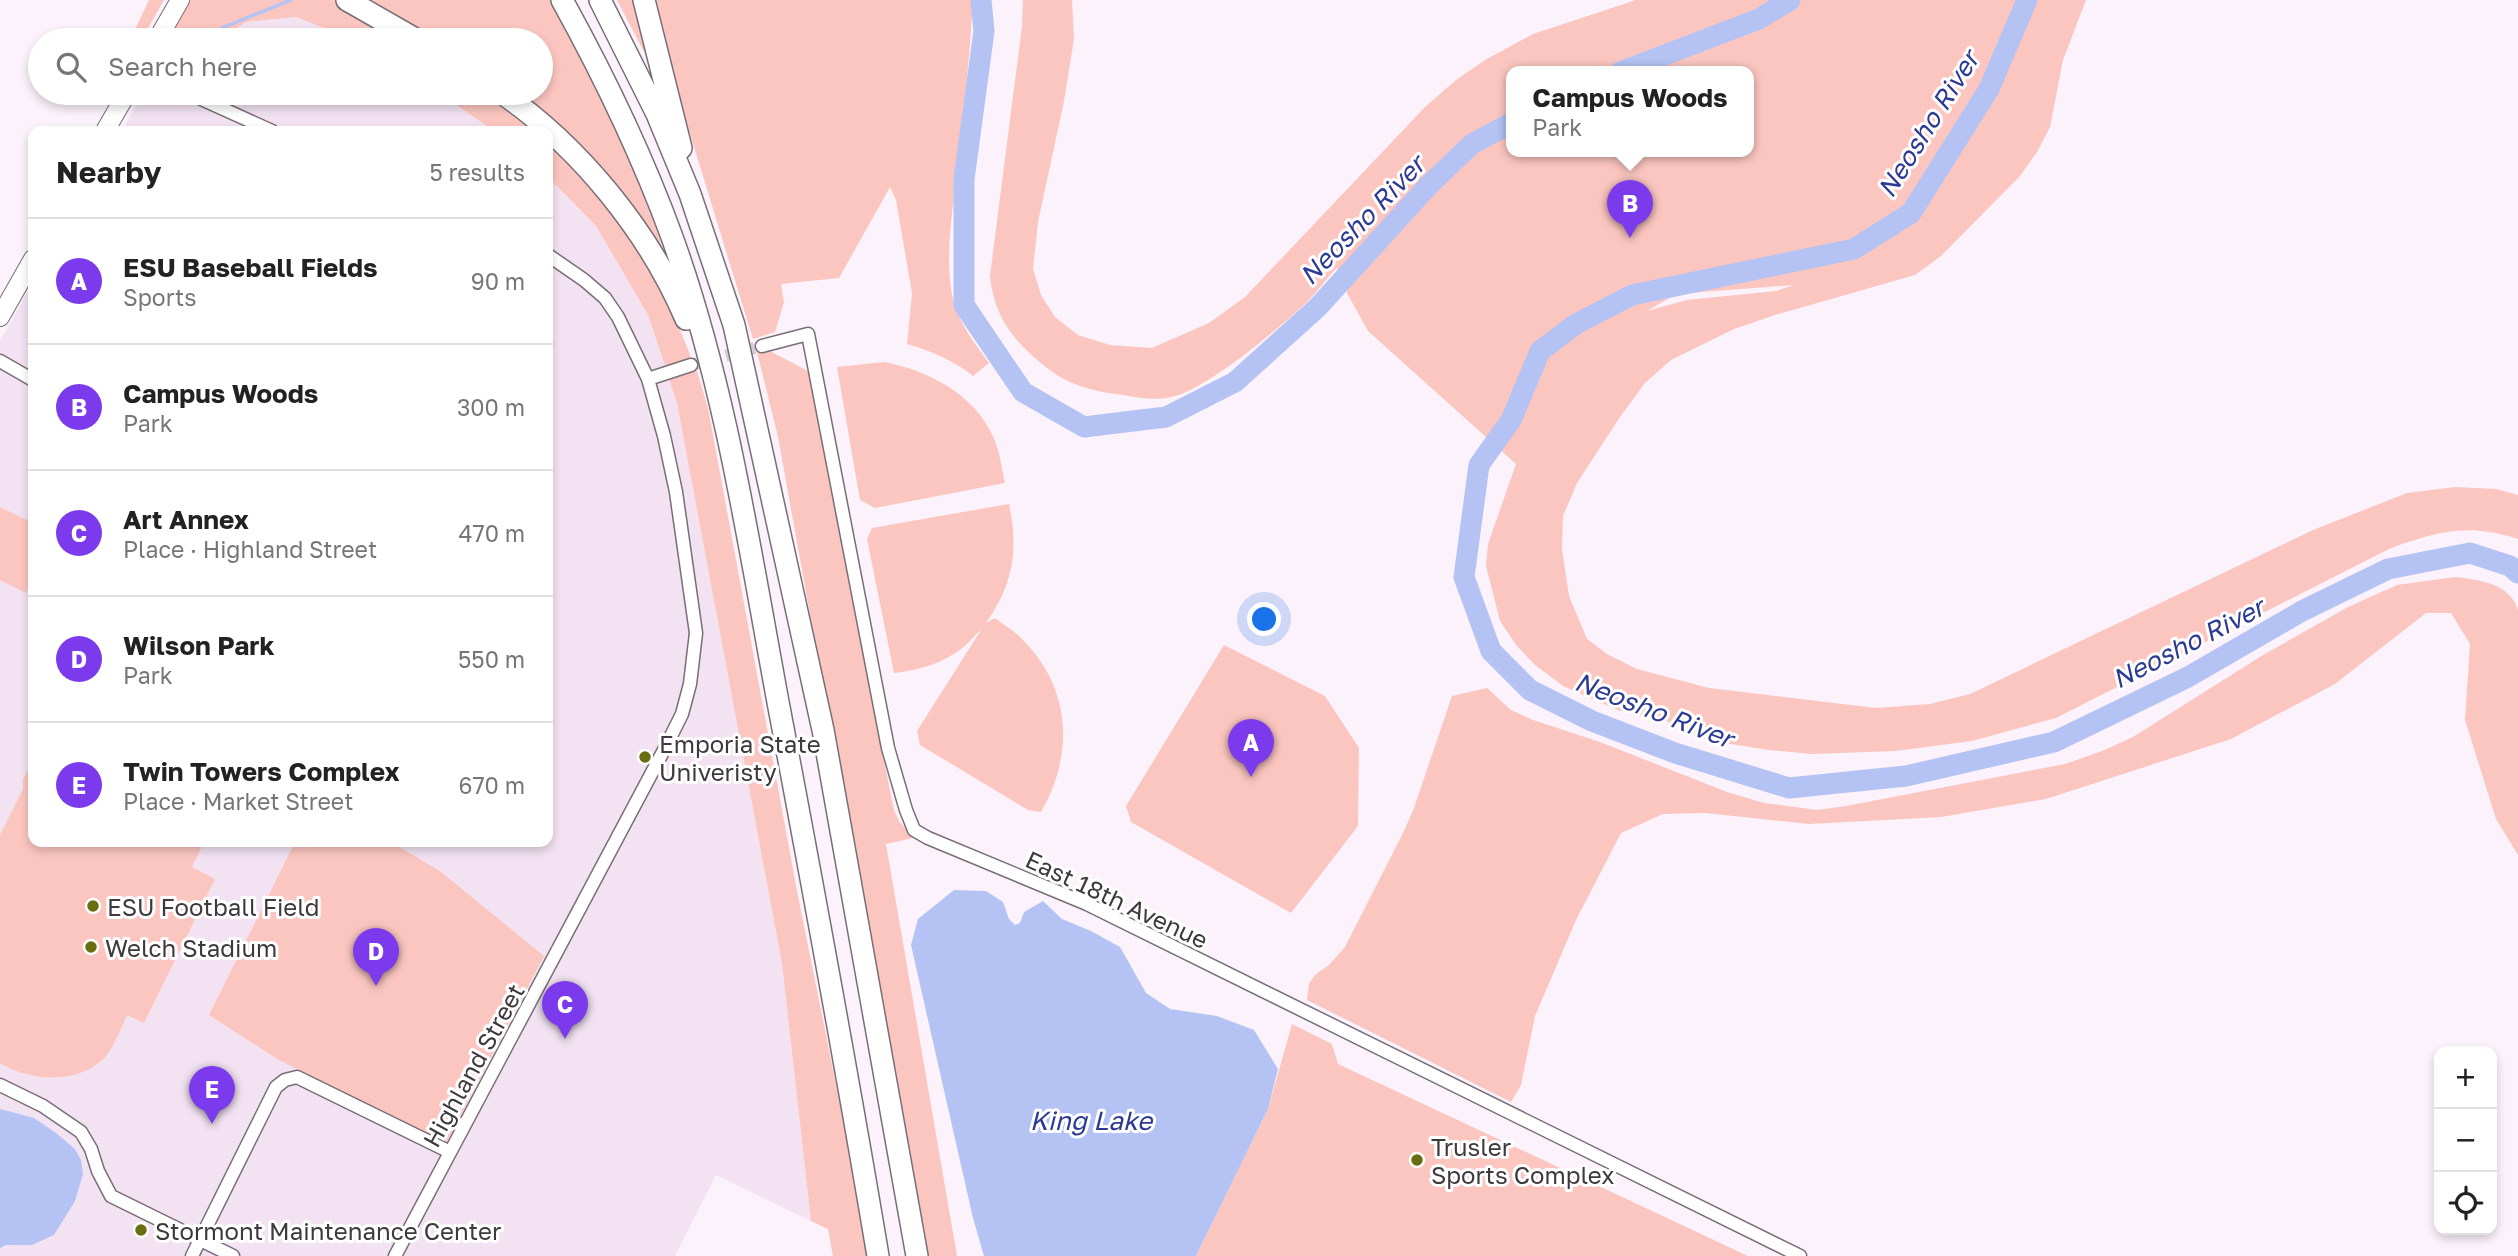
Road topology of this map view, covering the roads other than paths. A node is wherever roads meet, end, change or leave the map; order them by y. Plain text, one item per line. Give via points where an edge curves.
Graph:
1 (180, 0) edge
2 (347, 0) edge
3 (562, 0) edge
4 (600, 0) edge
5 (644, 0) edge
6 (164, 28) edge
7 (396, 28) edge
8 (120, 105) edge
9 (215, 105) edge
10 (520, 105) edge
11 (108, 126) edge
12 (261, 126) edge
13 (543, 126) edge
14 (553, 135) edge
15 (690, 194) junction
16 (553, 258) edge
17 (28, 268) edge
18 (0, 317) edge
19 (762, 346) tunnel mouth
20 (0, 361) edge
21 (691, 365) tunnel mouth
22 (28, 377) edge
23 (648, 379) junction
24 (718, 398) junction
25 (0, 1084) edge
26 (450, 1152) junction
27 (199, 1240) junction
28 (192, 1256) edge
29 (233, 1256) edge
30 (395, 1256) edge
31 (878, 1256) edge
32 (918, 1256) edge
33 (1800, 1256) edge

1 - 6 main road
2 - 7 highway
3 - 24 highway via 598,66 672,236
4 - 15 highway via 657,114
5 - 15 highway
8 - 11 main road
9 - 12 street
10 - 13 highway
14 - 24 highway via 609,192 671,285
15 - 32 highway via 734,325 823,730
16 - 23 street, Highland Street via 605,298
17 - 18 main road
19 - 33 street, East 18th Avenue via 808,334 888,748 914,830 1087,904
20 - 22 street
21 - 23 street
23 - 26 street, Highland Street via 676,492 696,633 690,684 682,714
24 - 31 highway via 834,996
25 - 27 street via 44,1106 81,1132 111,1196
26 - 27 street via 297,1077 285,1080 276,1087
26 - 30 street, Highland Street
27 - 28 street
27 - 29 street

